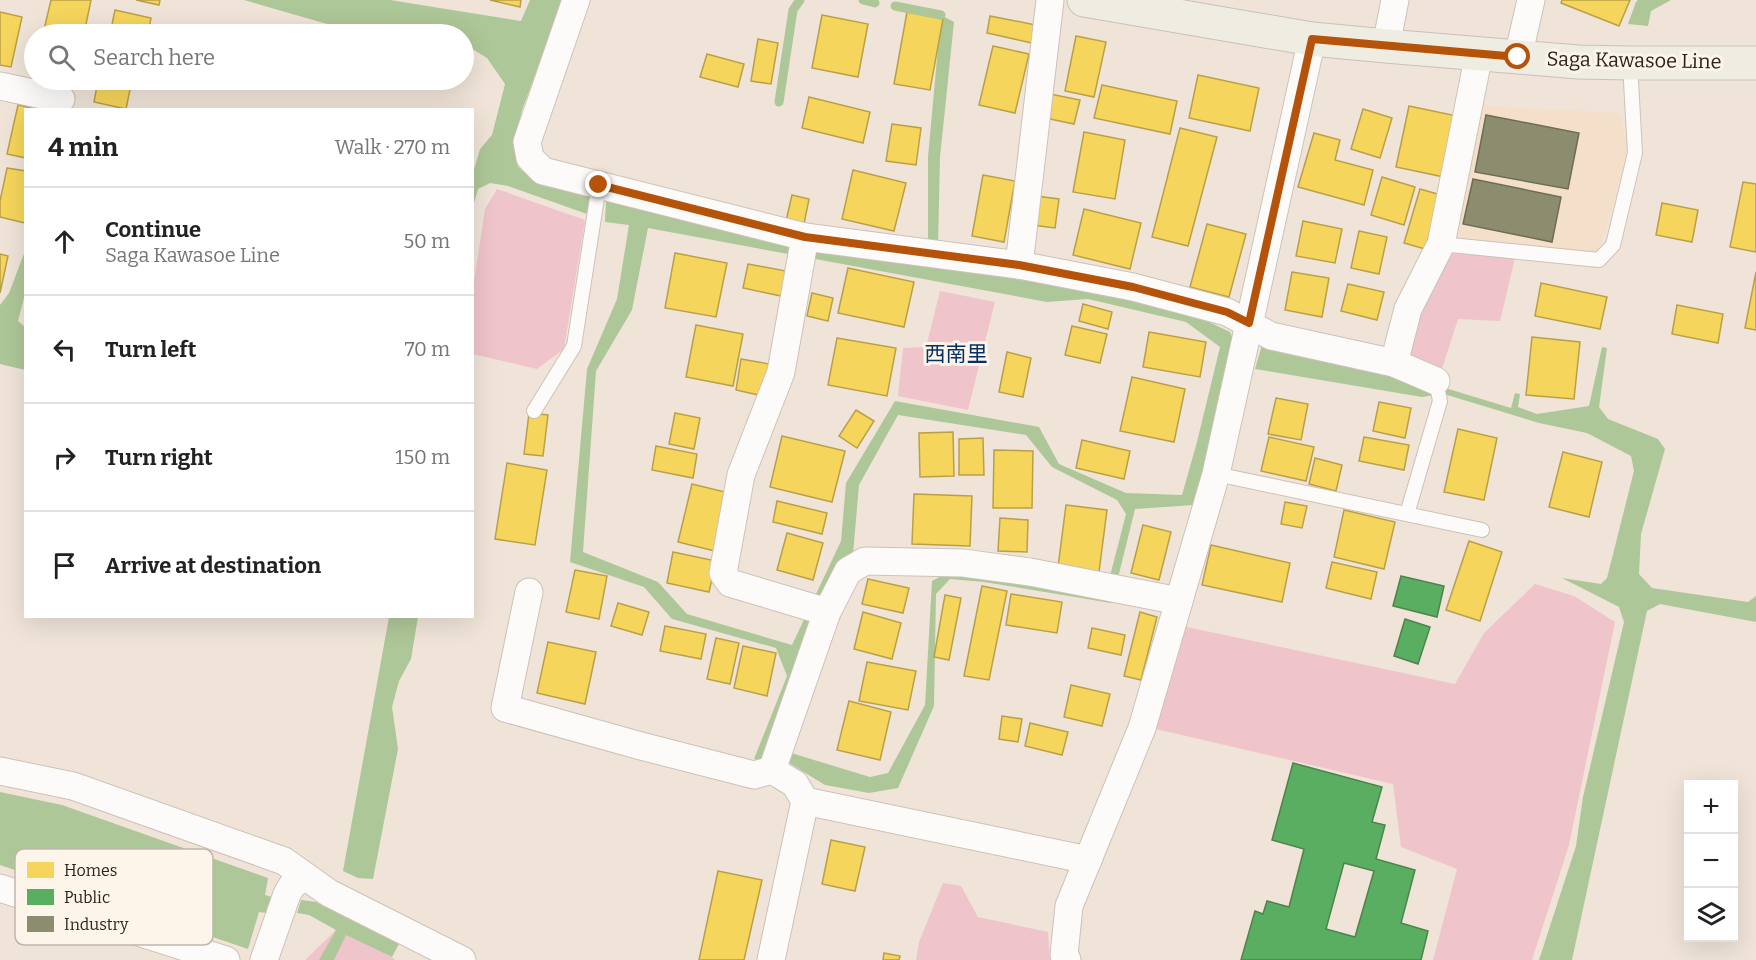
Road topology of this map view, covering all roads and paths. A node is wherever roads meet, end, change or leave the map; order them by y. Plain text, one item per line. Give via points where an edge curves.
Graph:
1 (576, 0) edge
2 (1050, 0) edge
3 (1084, 0) edge
4 (1395, 0) edge
5 (1531, 0) edge
6 (1165, 7) edge
7 (1312, 39) junction
8 (1386, 46) junction
9 (1479, 54) junction
10 (1518, 57) junction
11 (1630, 63) junction
12 (1756, 63) edge
13 (0, 86) edge
14 (61, 99) dead end
15 (599, 185) junction
16 (805, 237) junction
17 (1441, 244) junction
18 (1019, 265) junction
19 (1249, 323) junction
20 (1394, 363) junction
21 (1438, 391) joint
22 (534, 411) dead end
23 (1216, 474) junction
24 (1407, 514) junction
25 (1482, 530) dead end
26 (529, 592) dead end
27 (1179, 601) junction
28 (818, 609) junction
29 (772, 770) junction
30 (0, 771) edge
31 (805, 801) junction
32 (1088, 860) junction
33 (297, 886) junction
34 (0, 888) edge
35 (15, 893) edge
36 (179, 945) edge
37 (428, 952) edge
38 (226, 960) edge
39 (264, 960) edge
40 (462, 960) edge
41 (771, 960) edge
42 (1067, 960) edge

1 - 15 street via 527,142 530,158 543,171
2 - 18 street
3 - 6 main road, Saga Kawasoe Line
4 - 8 street
5 - 10 street
6 - 7 main road, Saga Kawasoe Line
7 - 8 main road, Saga Kawasoe Line
7 - 19 street
8 - 9 main road, Saga Kawasoe Line
9 - 10 main road, Saga Kawasoe Line
9 - 17 street
10 - 11 main road, Saga Kawasoe Line
11 - 12 main road, Saga Kawasoe Line
11 - 17 lane via 1635,153 1613,245 1599,260
13 - 14 street
15 - 16 street
15 - 22 lane via 574,346
16 - 18 street
16 - 28 street via 781,372 741,475 723,573 730,583
17 - 20 street via 1408,309
18 - 19 street via 1133,287 1227,312
19 - 20 street via 1271,336
19 - 23 street
20 - 21 street
21 - 24 lane
23 - 24 lane
23 - 27 street
24 - 25 lane
26 - 29 street via 505,708 754,775
27 - 28 street via 963,563 865,561 848,571
27 - 32 street via 1142,728
28 - 29 street
29 - 31 street via 795,784
30 - 33 street via 73,786 284,861
31 - 32 street
31 - 41 street
32 - 42 street via 1069,906
33 - 37 street via 329,893
33 - 39 street via 278,921
34 - 35 street
36 - 38 street
37 - 40 street

